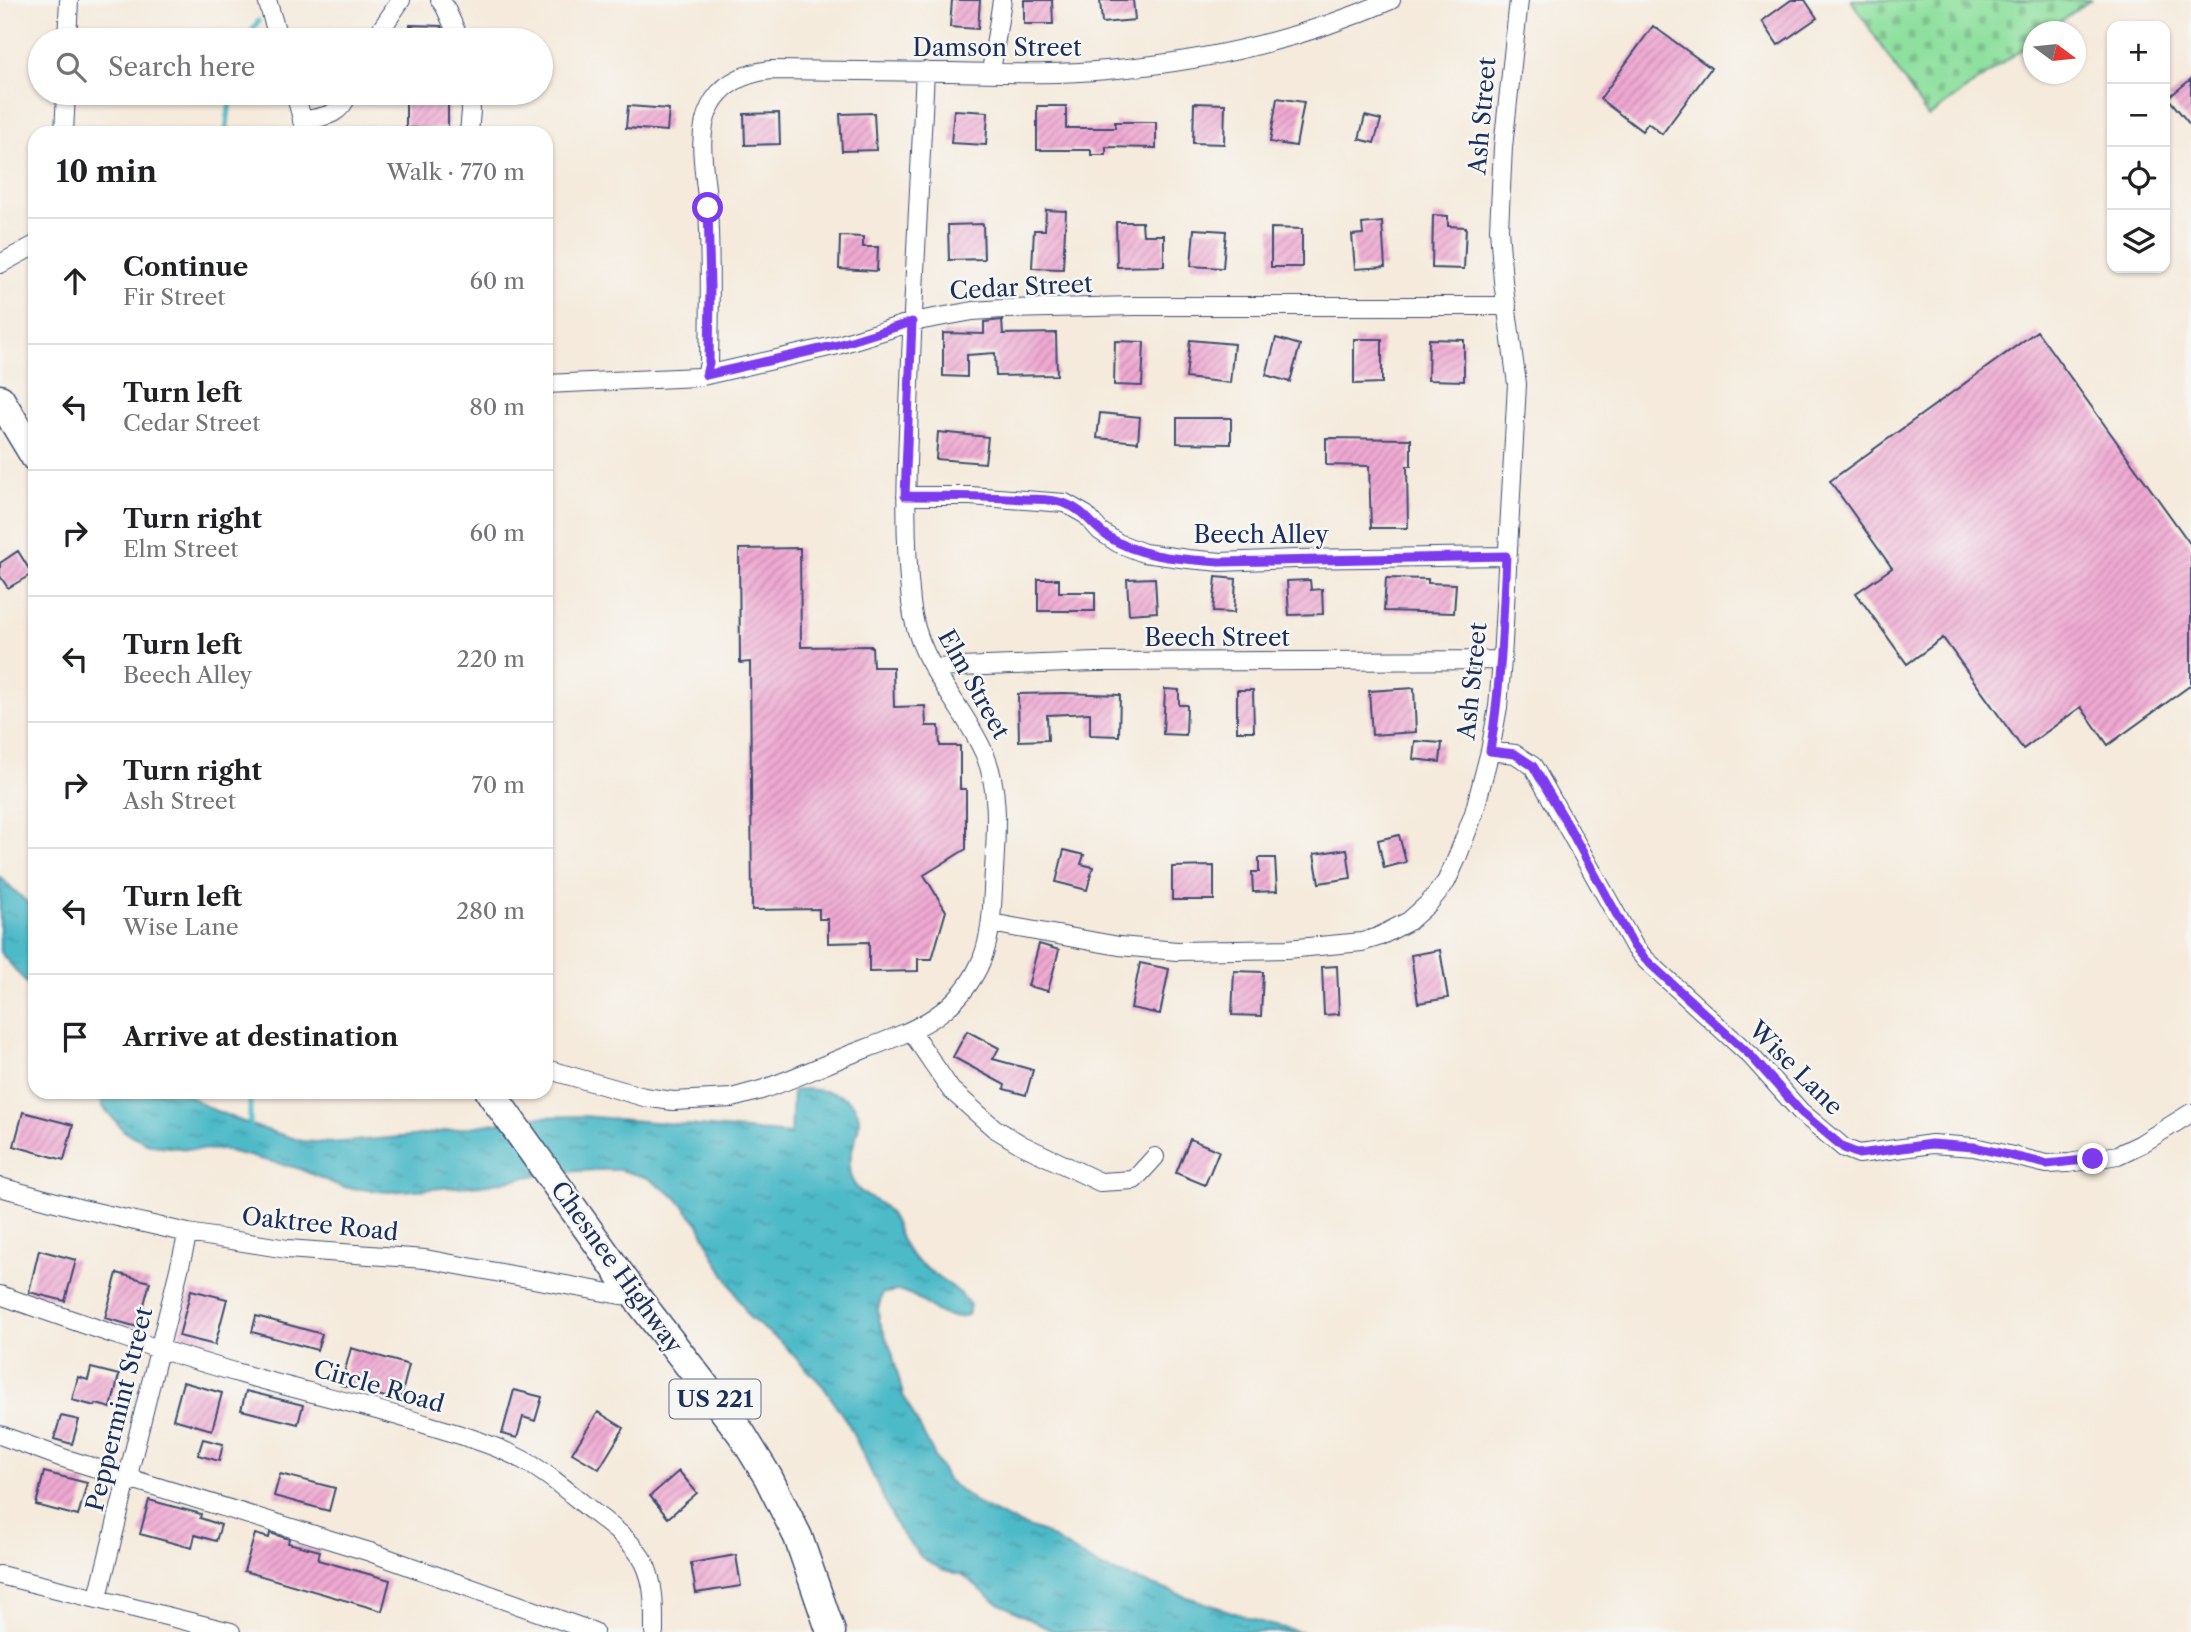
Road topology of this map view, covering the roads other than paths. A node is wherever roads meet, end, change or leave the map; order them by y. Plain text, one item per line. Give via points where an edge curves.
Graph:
1 (69, 0) edge
2 (267, 0) edge
3 (401, 0) edge
4 (440, 0) edge
5 (1002, 0) edge
6 (1391, 0) edge
7 (1519, 0) edge
8 (68, 28) edge
9 (275, 28) edge
10 (382, 28) edge
11 (455, 28) edge
12 (925, 71) junction
13 (991, 72) junction
14 (65, 105) edge
15 (298, 105) edge
16 (343, 105) edge
17 (471, 105) edge
18 (64, 126) edge
19 (304, 126) edge
20 (306, 126) edge
21 (470, 126) edge
22 (28, 249) edge
23 (0, 264) edge
24 (1507, 306) junction
25 (912, 322) junction
26 (706, 375) junction
27 (553, 384) edge
28 (0, 399) edge
29 (28, 445) edge
30 (905, 496) junction
31 (1506, 556) junction
32 (1502, 660) junction
33 (933, 668) junction
34 (1490, 751) junction
35 (991, 923) junction
36 (911, 1031) junction
37 (553, 1071) edge
38 (494, 1099) edge
39 (2191, 1113) edge
40 (1155, 1157) dead end
41 (0, 1187) edge
42 (188, 1233) junction
43 (0, 1295) edge
44 (637, 1298) junction
45 (159, 1350) junction
46 (0, 1435) edge
47 (128, 1477) junction
48 (0, 1575) edge
49 (98, 1598) junction
50 (232, 1632) edge
51 (594, 1632) edge
52 (654, 1632) edge
53 (831, 1632) edge

1 - 8 street
2 - 9 street
3 - 10 street
4 - 11 street
5 - 13 street
6 - 13 street, Damson Street via 1310,30 1209,56 1106,71
7 - 24 street, Ash Street via 1501,178
12 - 13 street, Damson Street
12 - 25 street, Elm Street
12 - 26 street, Damson Street via 771,70 735,80 720,92 704,125 703,144 710,286
14 - 18 street
15 - 19 street
16 - 20 street
17 - 21 street
22 - 23 street
24 - 25 street, Cedar Street via 1003,309
24 - 31 street, Ash Street via 1517,398
25 - 26 street, Cedar Street via 838,345
25 - 30 street, Elm Street
26 - 27 street, Cedar Street
28 - 29 main road
30 - 31 street, Beech Alley via 1065,503 1118,543 1144,553 1188,559
30 - 33 street, Elm Street via 911,606
31 - 32 street, Ash Street
32 - 33 street, Beech Street via 1096,662
32 - 34 street, Ash Street
33 - 35 street, Elm Street via 978,740 993,783 996,821
34 - 35 street, Ash Street via 1474,813 1446,882 1409,921 1378,937 1287,949 1177,951 1119,946
34 - 39 street, Wise Lane via 1515,754 1533,766 1646,960 1751,1056 1801,1112 1844,1148 1859,1154 1931,1144 1974,1147 2047,1164 2068,1163 2118,1155
35 - 36 street, Elm Street via 983,958 965,990 940,1014
36 - 37 street, Elm Street via 732,1098 673,1101 644,1097
36 - 40 street via 951,1090 994,1128 1022,1145 1100,1182 1134,1180
38 - 44 main road, Chesnee Highway / US 221
41 - 42 street, Oaktree Road
42 - 44 street, Oaktree Road via 287,1249 425,1259
42 - 45 street, Peppermint Street
43 - 45 street, Circle Road
44 - 53 main road, Chesnee Highway / US 221 via 741,1433 768,1476 799,1538
45 - 47 street, Peppermint Street
45 - 52 street, Circle Road via 387,1412 483,1442 526,1461 635,1548 651,1582
46 - 47 street
47 - 49 street, Peppermint Street
47 - 51 street via 370,1552
48 - 49 street
49 - 50 street

